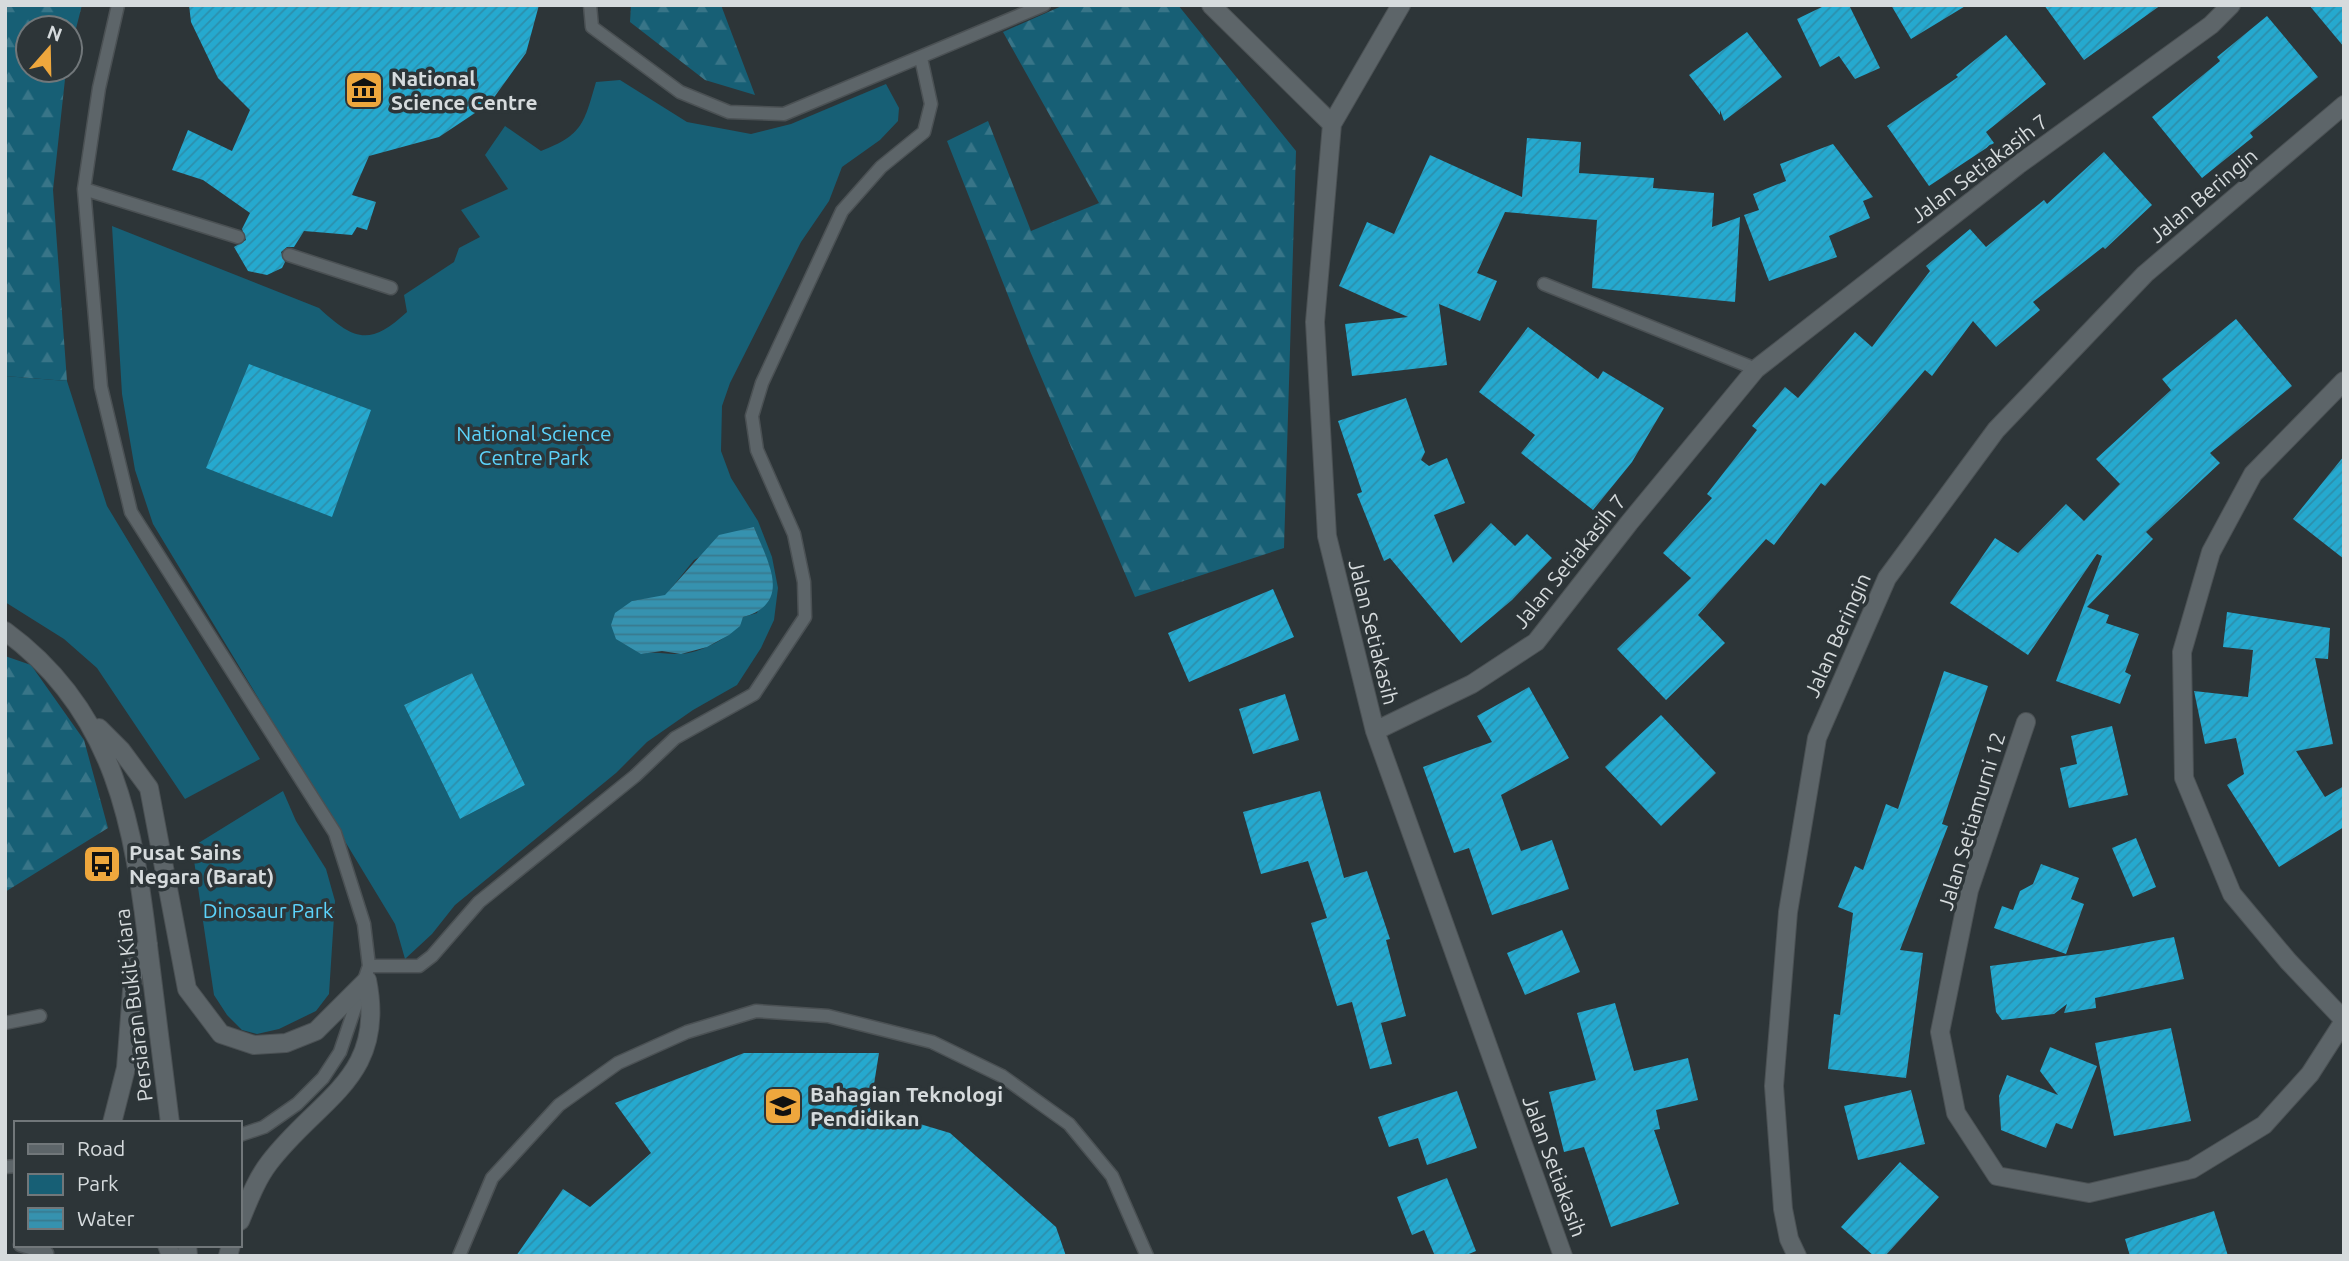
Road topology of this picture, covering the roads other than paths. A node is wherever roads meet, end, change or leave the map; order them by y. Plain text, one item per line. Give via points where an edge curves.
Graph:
1 (118, 5) edge
2 (590, 5) edge
3 (1044, 5) edge
4 (1211, 5) edge
5 (1401, 5) edge
6 (2231, 5) edge
7 (921, 58) junction
8 (2344, 105) edge
9 (1332, 124) junction
10 (84, 188) junction
11 (238, 237) dead end
12 (289, 255) dead end
13 (1544, 284) dead end
14 (391, 288) dead end
15 (1756, 369) junction
16 (2344, 381) edge
17 (5, 631) edge
18 (87, 716) junction
19 (2026, 722) dead end
20 (1375, 731) junction
21 (148, 944) junction
22 (368, 973) junction
23 (40, 1016) dead end
24 (2344, 1021) edge
25 (5, 1023) edge
26 (113, 1121) edge
27 (170, 1121) edge
28 (242, 1134) edge
29 (242, 1217) edge
30 (28, 1247) edge
31 (1789, 1247) edge
32 (48, 1251) edge
33 (459, 1256) edge
34 (1147, 1256) edge
35 (1563, 1256) edge
36 (1797, 1256) edge

1 - 10 lane via 101,76
2 - 7 lane via 592,27 612,43 680,92 729,112 784,114
3 - 7 lane
4 - 9 street
5 - 9 street, Jalan Setiakasih
6 - 15 street, Jalan Setiakasih 7 via 2211,25 2018,165
7 - 22 lane via 931,104 924,132 881,167 842,211 762,383 752,416 757,450 794,534 804,582 804,617 754,694 675,738 479,902 419,966
8 - 31 street, Jalan Beringin via 2145,274 1996,430 1886,578 1818,738 1788,912 1774,1086 1779,1178
9 - 20 street, Jalan Setiakasih via 1315,322 1327,536
10 - 11 lane
10 - 22 lane via 101,387 131,512 335,833 365,924
12 - 14 lane
13 - 15 lane
15 - 20 street, Jalan Setiakasih 7 via 1536,642 1472,684
16 - 24 street via 2253,474 2211,552 2182,652 2184,778 2232,894
17 - 18 street, Persiaran Bukit Kiara via 33,652
18 - 21 street, Persiaran Bukit Kiara via 121,794
18 - 22 street via 121,750 149,788 187,989 221,1034 254,1045 286,1043 316,1031
19 - 24 street, Jalan Setiamurni 12 via 1969,890 1940,1032 1956,1113 1997,1176 2089,1193 2192,1169 2264,1125 2310,1074
20 - 35 street, Jalan Setiakasih
21 - 26 street via 134,965 126,1068
21 - 27 street, Persiaran Bukit Kiara
22 - 28 lane via 340,1052 323,1078 264,1127
22 - 29 street via 369,1032 358,1064 348,1082 269,1164
23 - 25 lane
30 - 32 lane
31 - 36 street, Jalan Beringin
33 - 34 lane via 492,1178 559,1105 618,1063 687,1032 756,1011 828,1016 932,1042 1002,1076 1069,1124 1112,1176

